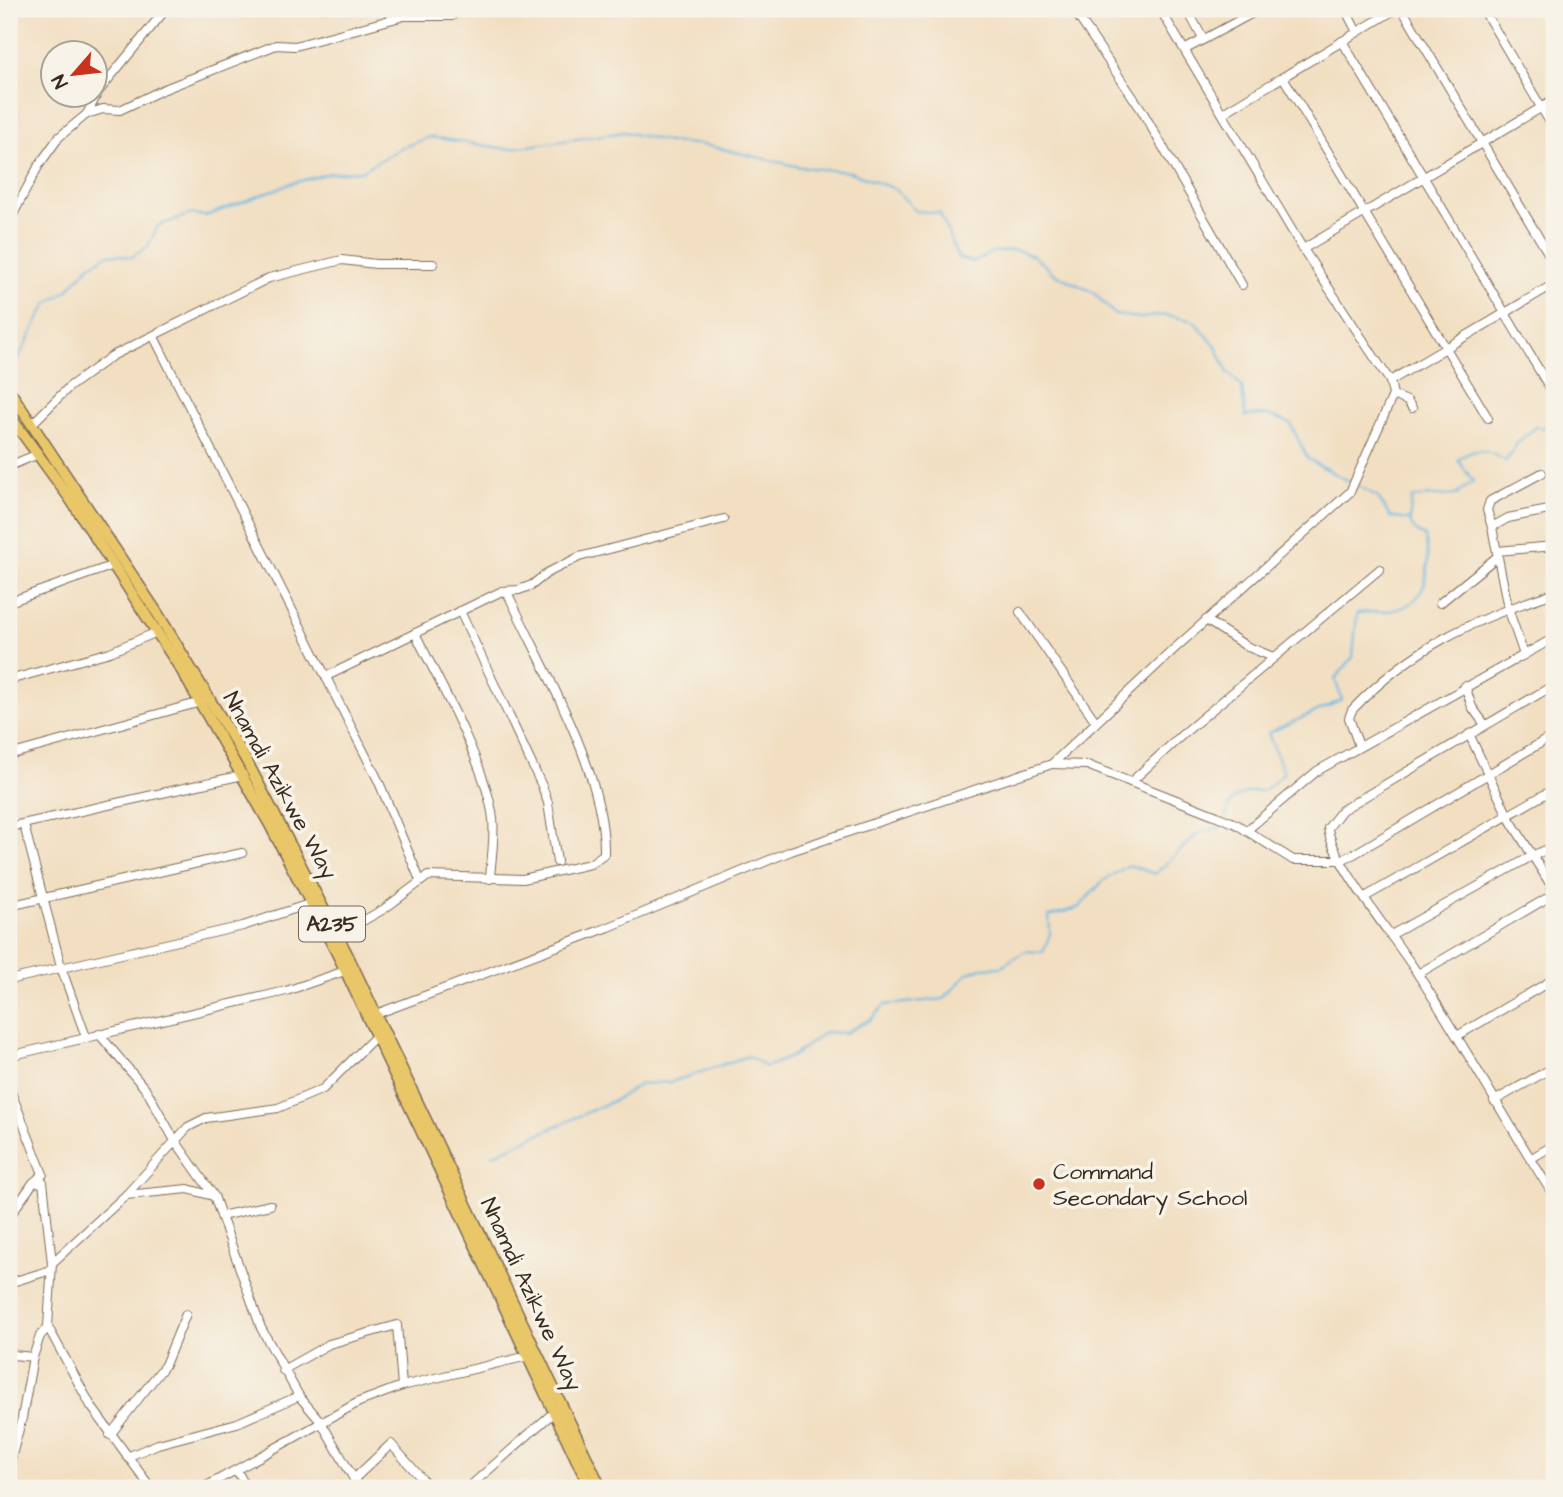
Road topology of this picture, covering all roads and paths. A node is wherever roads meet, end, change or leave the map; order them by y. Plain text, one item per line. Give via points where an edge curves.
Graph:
1 (166, 9) edge
2 (1073, 9) edge
3 (1160, 9) edge
4 (1187, 9) edge
5 (1260, 9) edge
6 (1345, 9) edge
7 (1396, 9) edge
8 (1402, 9) edge
9 (1483, 9) edge
10 (452, 16) dead end
11 (1357, 32) junction
12 (1203, 39) junction
13 (1342, 41) junction
14 (1186, 48) junction
15 (1283, 77) junction
16 (1554, 100) edge
17 (1542, 107) junction
18 (1223, 113) junction
19 (87, 114) junction
20 (1554, 129) edge
21 (1482, 144) junction
22 (1423, 178) junction
23 (1364, 213) junction
24 (9, 222) edge
25 (1303, 248) junction
26 (1554, 263) edge
27 (433, 264) dead end
28 (1554, 284) edge
29 (1242, 285) dead end
30 (1504, 313) junction
31 (154, 337) junction
32 (1446, 347) junction
33 (1390, 381) junction
34 (9, 390) edge
35 (1393, 395) junction
36 (1554, 395) edge
37 (1412, 408) dead end
38 (9, 415) edge
39 (1488, 418) dead end
40 (33, 423) junction
41 (36, 456) junction
42 (9, 466) edge
43 (1542, 473) dead end
44 (1554, 509) edge
45 (724, 519) dead end
46 (1492, 527) junction
47 (1554, 547) edge
48 (1497, 554) junction
49 (114, 565) junction
50 (1380, 569) dead end
51 (502, 591) junction
52 (1554, 593) edge
53 (9, 602) edge
54 (1440, 603) dead end
55 (1508, 608) junction
56 (460, 611) junction
57 (1020, 612) dead end
58 (1206, 620) junction
59 (157, 632) junction
60 (415, 633) junction
61 (1554, 638) edge
62 (1524, 655) junction
63 (1273, 657) junction
64 (327, 676) junction
65 (9, 680) edge
66 (1554, 685) edge
67 (1465, 686) junction
68 (201, 702) junction
69 (1096, 722) junction
70 (1485, 725) junction
71 (1469, 734) junction
72 (1554, 735) edge
73 (1359, 746) junction
74 (9, 755) edge
75 (1052, 764) junction
76 (243, 775) junction
77 (1489, 775) junction
78 (1131, 782) junction
79 (1554, 789) edge
80 (1508, 818) junction
81 (24, 825) junction
82 (9, 827) edge
83 (1246, 831) junction
84 (1554, 846) edge
85 (242, 853) dead end
86 (1532, 856) junction
87 (1341, 860) junction
88 (557, 862) dead end
89 (490, 879) junction
90 (421, 880) junction
91 (1554, 892) edge
92 (1365, 897) junction
93 (42, 898) junction
94 (312, 903) junction
95 (9, 906) edge
96 (338, 935) junction
97 (1391, 935) junction
98 (62, 970) junction
99 (345, 971) junction
100 (1418, 974) junction
101 (1554, 979) edge
102 (9, 980) edge
103 (376, 1014) junction
104 (99, 1034) junction
105 (376, 1036) junction
106 (86, 1037) junction
107 (1457, 1037) junction
108 (9, 1056) edge
109 (1554, 1067) edge
110 (9, 1087) edge
111 (1494, 1101) junction
112 (174, 1139) junction
113 (1554, 1144) edge
114 (1530, 1159) junction
115 (33, 1184) junction
116 (126, 1195) junction
117 (214, 1196) junction
118 (1554, 1196) edge
119 (270, 1205) dead end
120 (221, 1216) junction
121 (9, 1217) edge
122 (52, 1266) junction
123 (9, 1283) edge
124 (186, 1314) dead end
125 (48, 1327) junction
126 (9, 1348) edge
127 (528, 1356) junction
128 (33, 1357) junction
129 (283, 1370) junction
130 (402, 1386) junction
131 (299, 1396) junction
132 (554, 1412) junction
133 (321, 1422) junction
134 (110, 1435) junction
135 (127, 1457) junction
136 (9, 1466) edge
137 (238, 1472) junction
138 (354, 1479) junction
139 (151, 1488) edge
140 (203, 1488) edge
141 (246, 1488) edge
142 (359, 1488) edge
143 (430, 1488) edge
144 (468, 1488) edge
145 (590, 1488) edge
146 (601, 1488) edge

1 - 19 street via 98,92
2 - 29 street via 1141,109
3 - 14 street
4 - 12 street
5 - 12 street
6 - 11 street
7 - 11 street
8 - 21 street
9 - 17 street
10 - 19 street via 404,16 295,46 276,45 120,110
11 - 13 street
12 - 14 street
13 - 15 street
13 - 22 street
14 - 18 street
15 - 18 street
15 - 23 street
16 - 17 street
17 - 20 street
17 - 21 street
18 - 25 street
19 - 24 street via 59,137 39,164
21 - 22 street
21 - 26 street
22 - 23 street
22 - 30 street
23 - 25 street
23 - 32 street
25 - 33 street
27 - 31 street via 342,260 294,270 269,278
28 - 30 street
30 - 32 street
30 - 36 street
31 - 40 street via 112,356 69,387
31 - 64 street
32 - 33 street
32 - 39 street
33 - 35 street
34 - 40 highway, Nnamdi Azikwe Way / A235
35 - 37 street
35 - 58 street via 1350,492
38 - 41 highway, Nnamdi Azikwe Way / A235
40 - 96 highway, Nnamdi Azikwe Way / A235 via 233,738
41 - 42 street
41 - 49 highway, Nnamdi Azikwe Way / A235
43 - 46 street via 1490,501 1487,510
44 - 46 street via 1508,517
45 - 51 street via 579,557 532,585
46 - 48 street
47 - 48 street
48 - 54 street
48 - 55 street
49 - 53 street
49 - 59 highway, Nnamdi Azikwe Way / A235
50 - 63 street
51 - 56 street
51 - 89 street via 508,594 580,750 601,806 604,854 590,864 523,878
52 - 55 street
55 - 62 street
55 - 73 street via 1474,621 1388,674 1352,710 1349,718
56 - 60 street
56 - 88 street via 542,786
57 - 69 street
58 - 63 street
58 - 69 street
59 - 65 street via 110,652
59 - 68 highway, Nnamdi Azikwe Way / A235
60 - 64 street
60 - 89 street via 488,796 493,834
61 - 62 street
62 - 67 street
63 - 78 street
64 - 90 street
66 - 70 street
67 - 70 street
67 - 73 street
68 - 74 street
68 - 76 highway, Nnamdi Azikwe Way / A235
69 - 75 street
70 - 71 street
71 - 77 street
71 - 87 street via 1342,810 1328,828 1329,840
72 - 77 street
73 - 83 street via 1317,771
75 - 78 street via 1087,765
75 - 103 street via 791,851 609,928
76 - 81 street
76 - 94 highway, Nnamdi Azikwe Way / A235
77 - 80 street
77 - 87 street
78 - 83 street
79 - 80 street
80 - 86 street
80 - 92 street
81 - 82 street
81 - 93 street
83 - 87 street via 1293,860
84 - 86 street
85 - 93 street
86 - 91 street
86 - 97 street
87 - 92 street
89 - 90 street via 437,874
90 - 96 street via 384,909
91 - 100 street
92 - 97 street
93 - 95 street
93 - 98 street
94 - 98 street via 243,926
94 - 99 highway, Nnamdi Azikwe Way / A235
96 - 103 highway, Nnamdi Azikwe Way / A235
97 - 100 street
98 - 102 street
98 - 106 street
99 - 104 street via 286,991
99 - 105 highway, Nnamdi Azikwe Way / A235
100 - 107 street
101 - 107 street
103 - 146 highway, Nnamdi Azikwe Way / A235
104 - 106 street
104 - 112 street via 147,1091
105 - 112 street via 323,1089 278,1108 206,1118
105 - 127 highway, Nnamdi Azikwe Way / A235
106 - 108 street
107 - 111 street
109 - 111 street
110 - 115 street via 43,1174
111 - 114 street
112 - 116 street
112 - 117 street
113 - 114 street
114 - 118 street
115 - 121 street
115 - 122 street via 43,1182
116 - 117 street via 188,1189
116 - 122 street
117 - 120 street
119 - 120 street
120 - 129 street via 261,1328
122 - 123 street
122 - 125 street
124 - 134 street via 165,1365
125 - 128 street
125 - 134 street
126 - 128 street via 13,1355
127 - 130 street
127 - 132 highway, Nnamdi Azikwe Way / A235
128 - 136 street
129 - 130 street via 329,1343 397,1325
129 - 131 street
130 - 133 street
131 - 133 street
131 - 135 street via 237,1423
132 - 144 street
132 - 145 highway, Nnamdi Azikwe Way / A235
133 - 137 street
133 - 138 street
134 - 135 street
135 - 139 street
137 - 140 street
137 - 141 street
138 - 142 street
138 - 143 street via 391,1444

